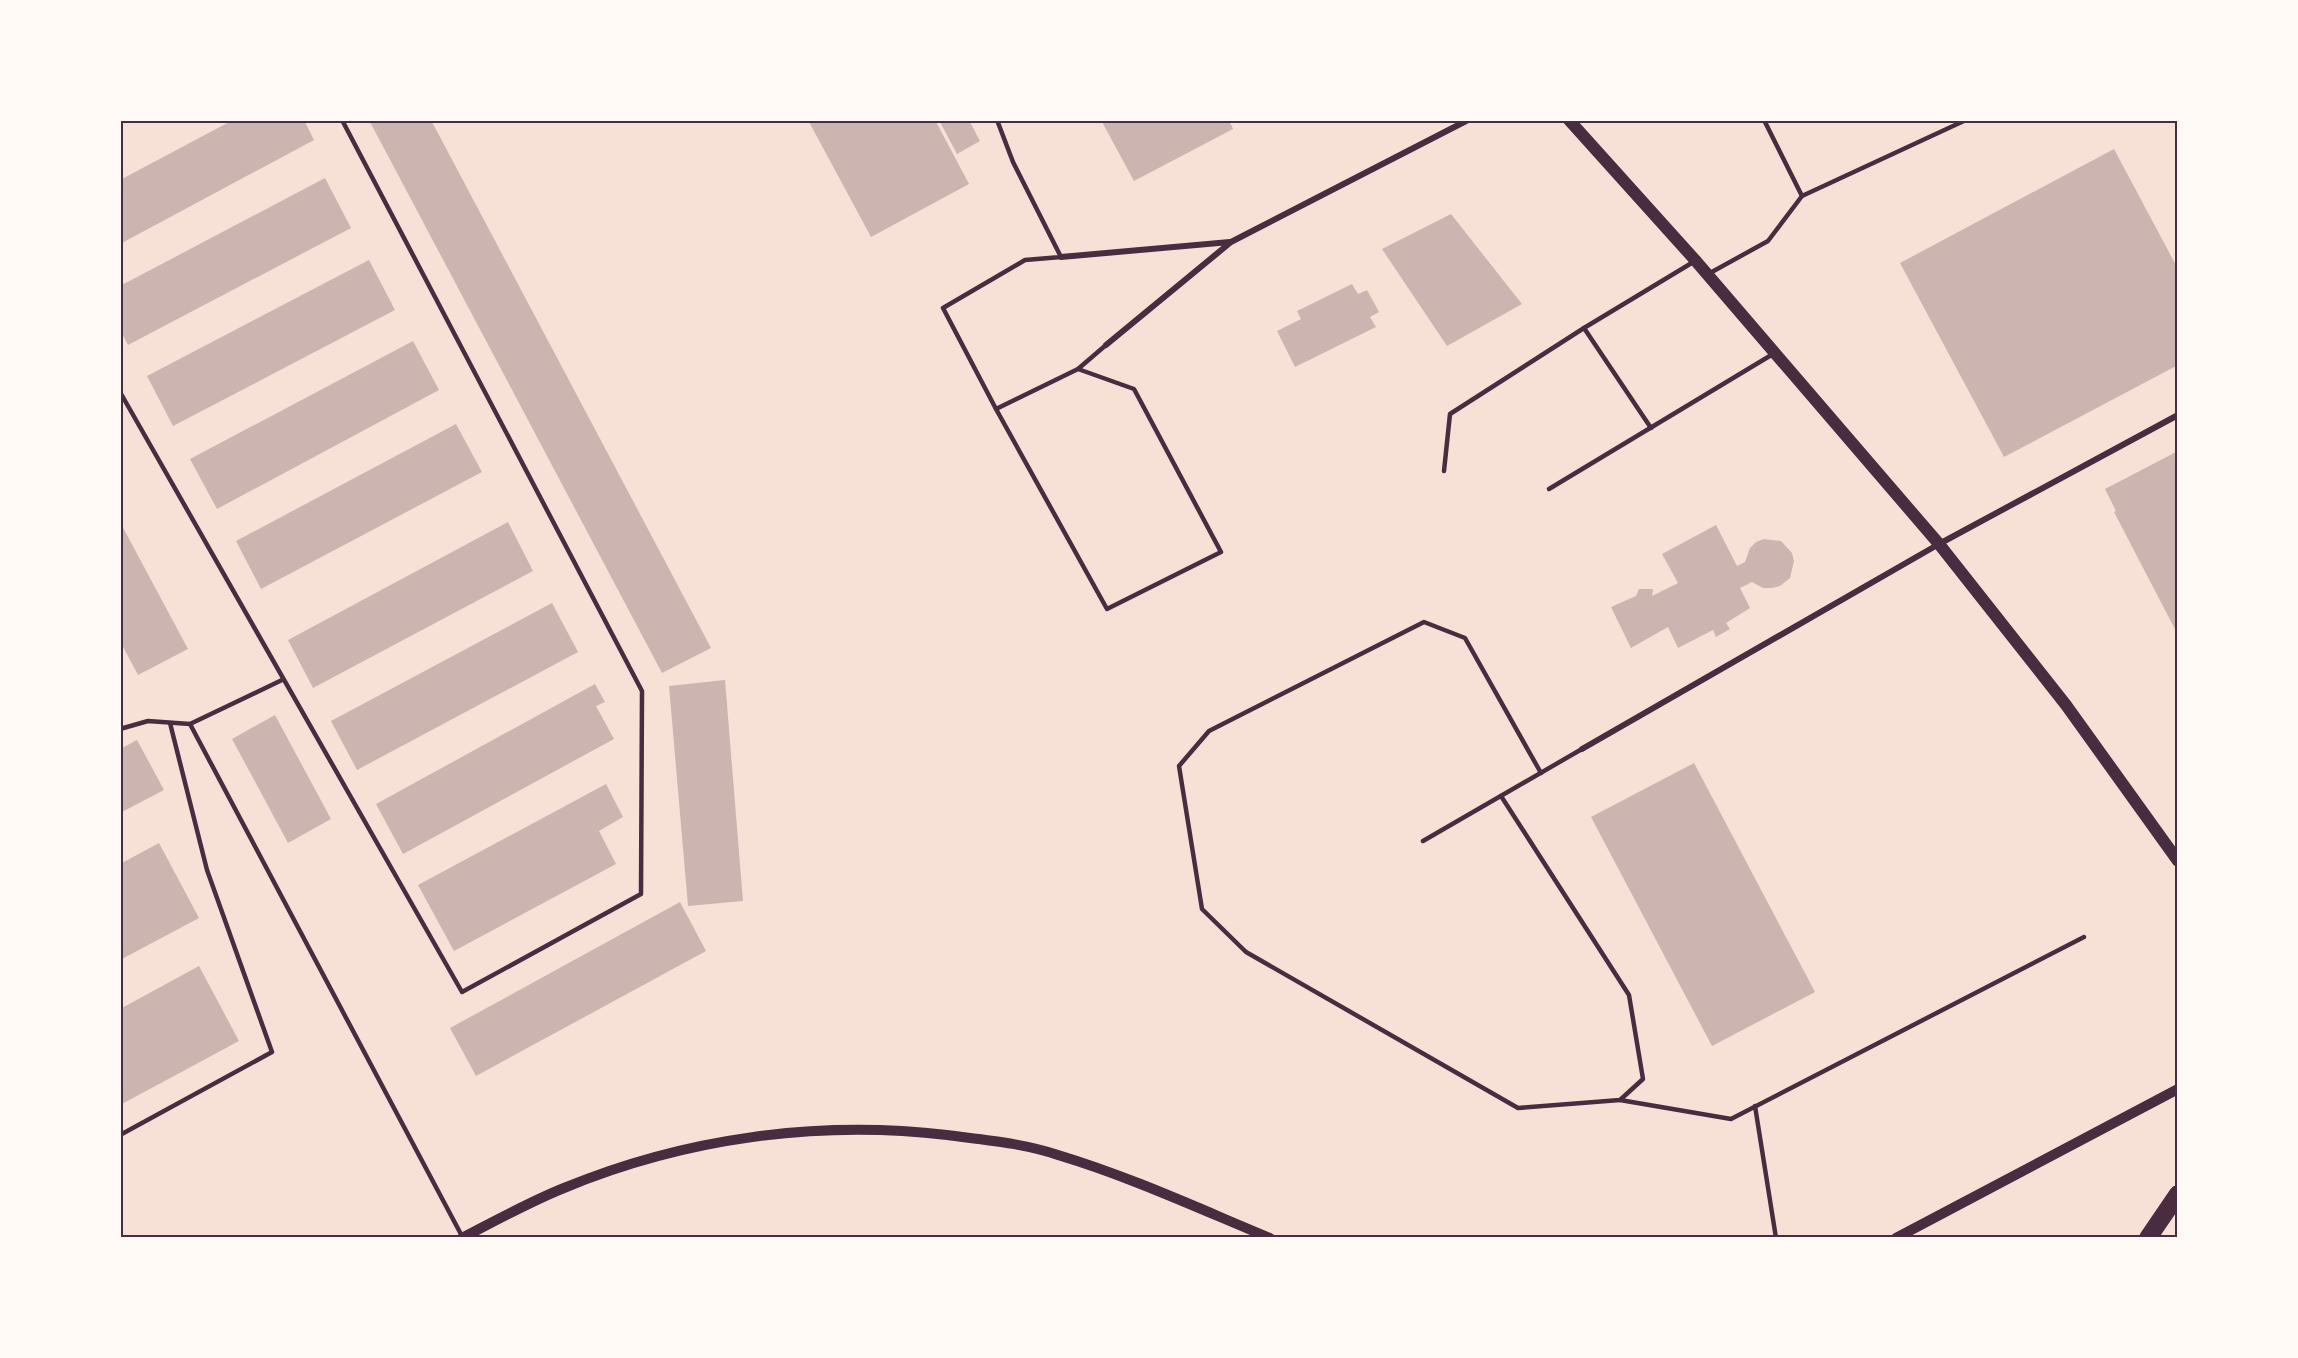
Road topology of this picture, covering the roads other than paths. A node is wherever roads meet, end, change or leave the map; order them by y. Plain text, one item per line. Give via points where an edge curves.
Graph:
1 (342, 120) edge
2 (997, 120) edge
3 (1468, 120) edge
4 (1569, 120) edge
5 (1764, 120) edge
6 (1966, 120) edge
7 (1802, 196) junction
8 (1231, 242) junction
9 (1061, 257) junction
10 (1695, 260) junction
11 (1708, 274) junction
12 (1584, 328) junction
13 (1106, 345) joint
14 (1775, 353) junction
15 (1078, 369) junction
16 (120, 392) edge
17 (996, 409) junction
18 (2178, 416) edge
19 (1651, 428) junction
20 (1444, 471) dead end
21 (1550, 489) dead end
22 (1939, 544) junction
23 (282, 680) junction
24 (170, 723) junction
25 (190, 724) junction
26 (120, 729) edge
27 (1582, 749) joint
28 (1541, 773) junction
29 (1501, 796) junction
30 (1423, 841) dead end
31 (2178, 861) edge
32 (2084, 937) dead end
33 (2178, 1089) edge
34 (1620, 1100) junction
35 (1755, 1106) junction
36 (120, 1135) edge
37 (2178, 1194) edge
38 (462, 1238) edge
39 (1270, 1238) edge
40 (1776, 1238) edge
41 (1896, 1238) edge
42 (2148, 1238) edge

1 - 23 lane via 642,691 641,894 462,992
2 - 9 lane via 1012,162
3 - 8 street
4 - 10 main road
5 - 7 lane
6 - 7 lane
7 - 11 lane via 1768,241
8 - 9 street
8 - 13 street
9 - 17 lane via 1025,260 943,308
10 - 11 main road
10 - 12 lane
11 - 14 main road
12 - 19 lane
12 - 20 lane via 1450,414
13 - 15 lane
14 - 19 lane
14 - 22 main road
15 - 17 lane
15 - 17 lane via 1134,389 1221,552 1107,609
16 - 23 lane
18 - 22 street
19 - 21 lane
22 - 27 street
22 - 31 main road via 2066,705
23 - 25 lane
24 - 25 lane
24 - 26 lane via 148,721
24 - 36 lane via 207,870 272,1052
25 - 38 lane
27 - 28 lane
28 - 29 lane
28 - 34 lane via 1465,638 1424,622 1209,731 1179,766 1202,909 1246,952 1518,1108
29 - 30 lane
29 - 34 lane via 1629,996 1643,1079
32 - 35 lane
33 - 41 street
34 - 35 lane via 1731,1119
35 - 40 lane
37 - 42 highway
38 - 39 street via 564,1188 655,1157 711,1143 796,1133 897,1129 1012,1143 1058,1154

